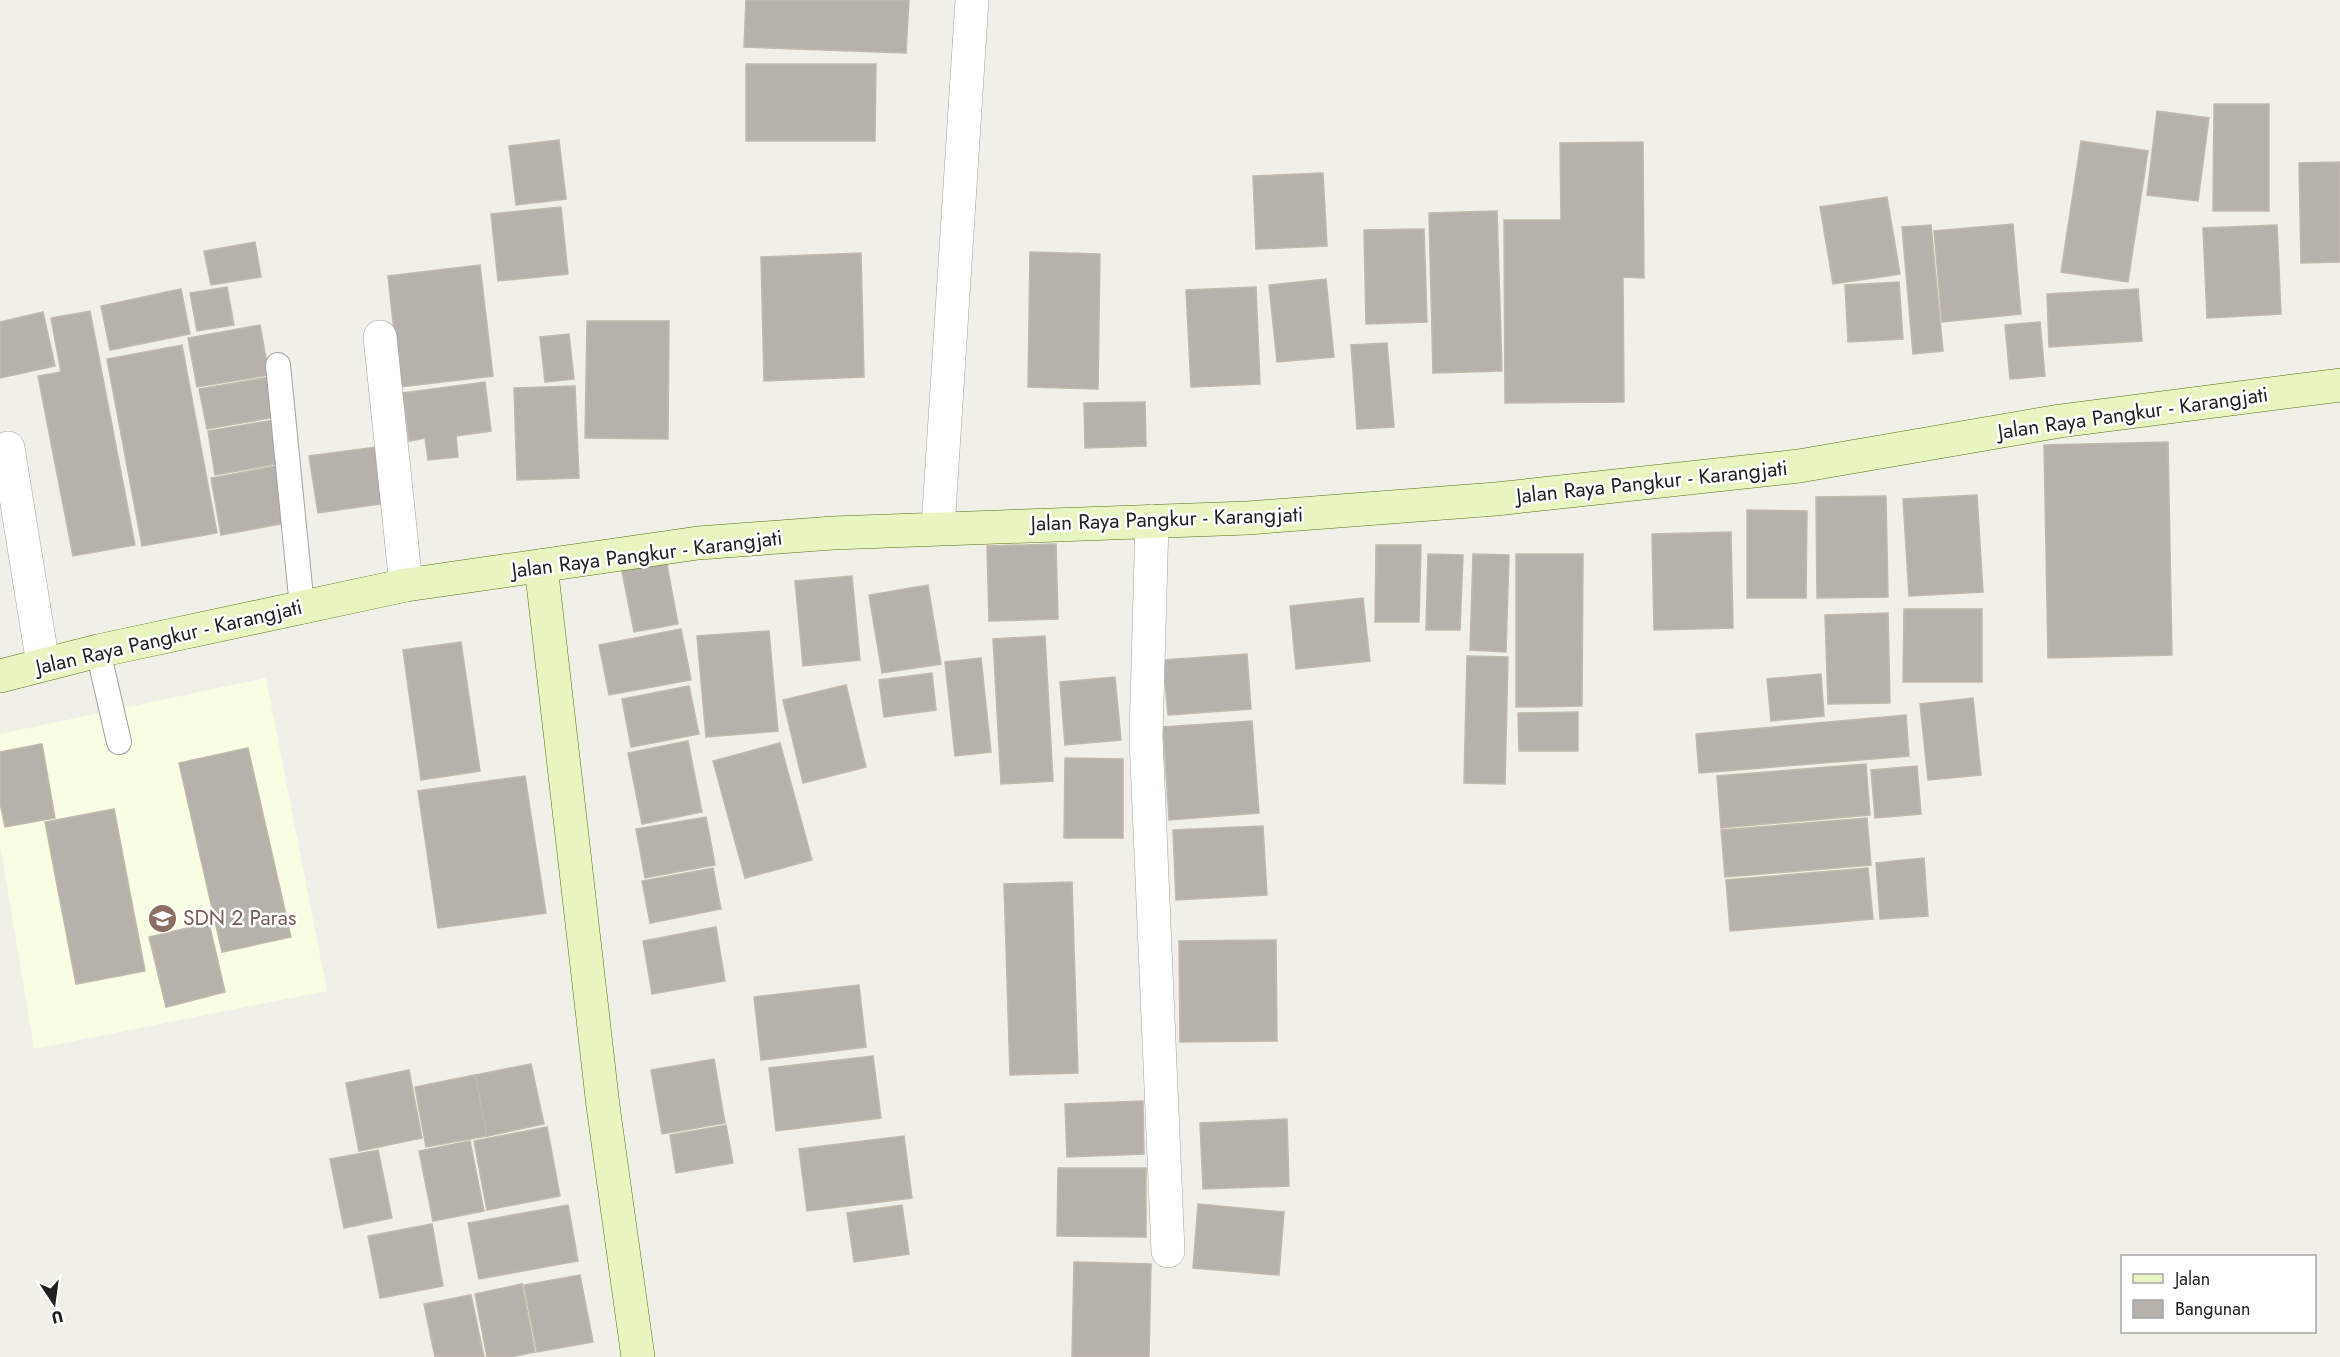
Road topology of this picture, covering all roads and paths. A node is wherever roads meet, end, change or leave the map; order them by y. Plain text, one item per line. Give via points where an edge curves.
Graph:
1 (972, 0) edge
2 (380, 337) dead end
3 (278, 365) dead end
4 (2340, 385) edge
5 (8, 448) dead end
6 (1152, 521) junction
7 (938, 528) junction
8 (541, 566) junction
9 (406, 585) junction
10 (302, 607) junction
11 (98, 651) junction
12 (43, 664) junction
13 (0, 676) edge
14 (119, 742) dead end
15 (1168, 1251) dead end
16 (638, 1357) edge

1 - 7 street
2 - 9 street
3 - 10 lane
4 - 6 main road, Jalan Raya Pangkur - Karangjati via 2060,421 1799,466 1496,499 1248,518
5 - 12 street
6 - 7 main road, Jalan Raya Pangkur - Karangjati
6 - 15 street via 1146,737
7 - 8 main road, Jalan Raya Pangkur - Karangjati via 698,543
8 - 9 main road, Jalan Raya Pangkur - Karangjati
8 - 16 main road via 603,1106
9 - 10 main road, Jalan Raya Pangkur - Karangjati
10 - 11 main road, Jalan Raya Pangkur - Karangjati
11 - 12 main road, Jalan Raya Pangkur - Karangjati
11 - 14 lane
12 - 13 main road, Jalan Raya Pangkur - Karangjati

